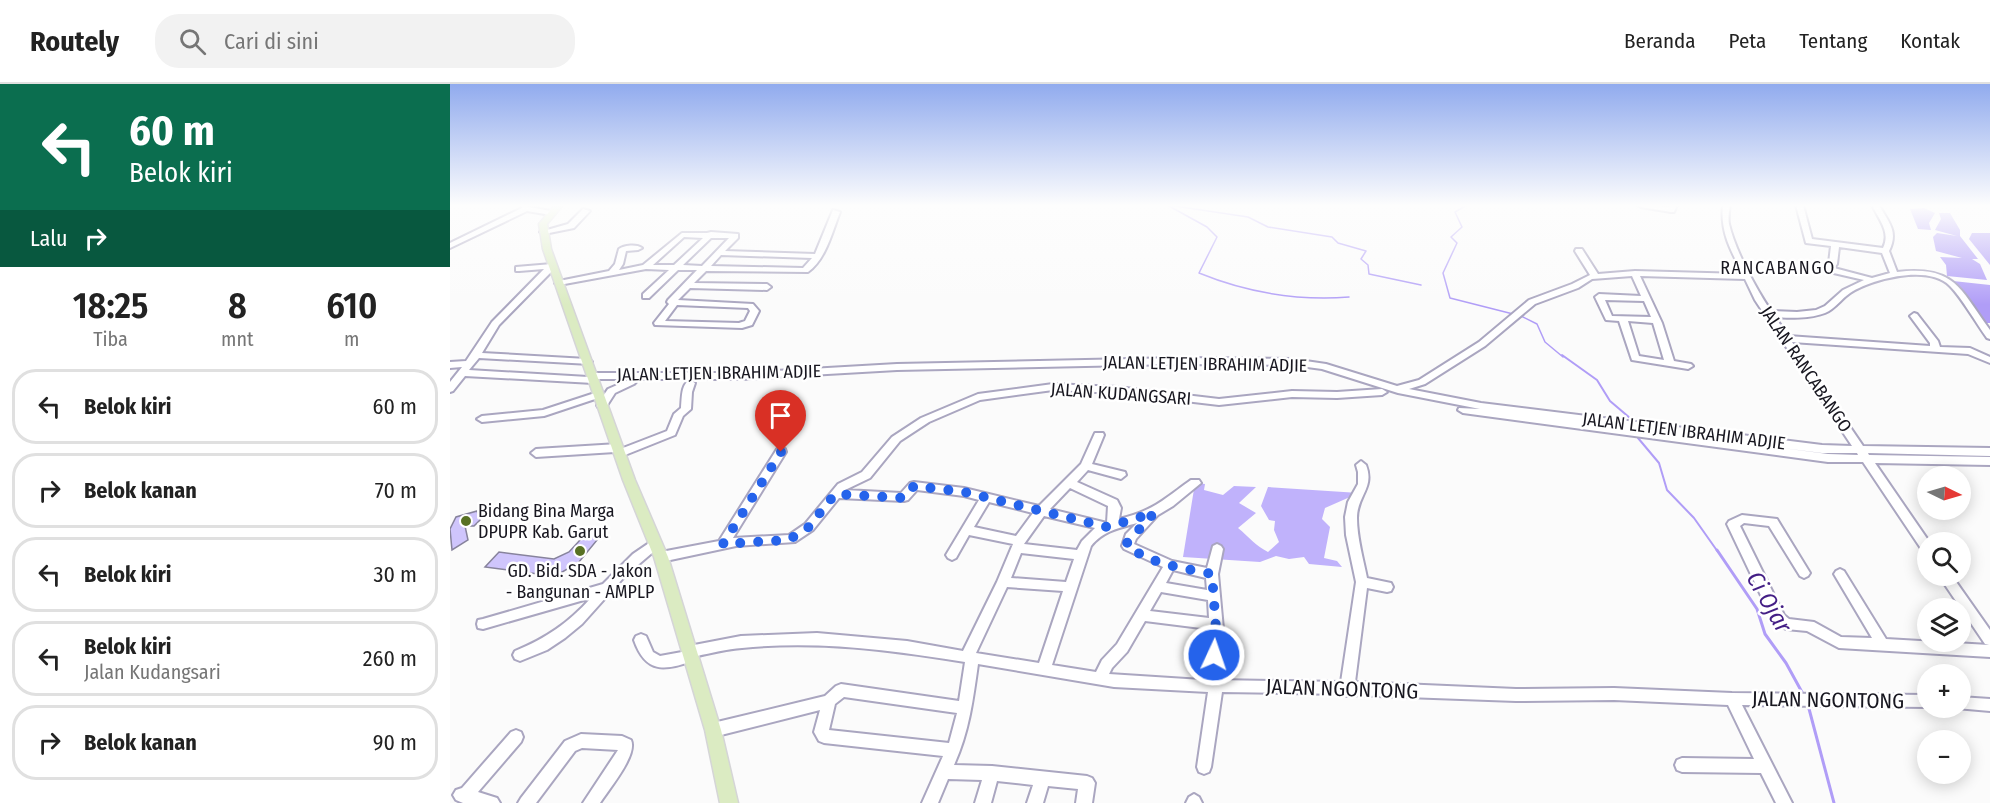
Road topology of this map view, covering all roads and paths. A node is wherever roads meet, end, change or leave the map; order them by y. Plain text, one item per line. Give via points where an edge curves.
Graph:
1 (464, 239) edge
2 (546, 239) edge
3 (677, 239) edge
4 (706, 239) edge
5 (732, 239) edge
6 (825, 239) edge
7 (1731, 239) edge
8 (1808, 239) edge
9 (1892, 239) edge
10 (1835, 245) junction
11 (450, 246) edge
12 (1579, 251) dead end
13 (1884, 251) junction
14 (718, 253) junction
15 (818, 256) junction
16 (619, 264) dead end
17 (552, 266) junction
18 (646, 267) junction
19 (675, 267) junction
20 (519, 269) dead end
21 (702, 269) junction
22 (612, 273) junction
23 (1635, 273) junction
24 (1894, 274) junction
25 (1595, 276) junction
26 (1746, 277) junction
27 (1872, 280) junction
28 (558, 283) junction
29 (686, 285) junction
30 (767, 287) dead end
31 (646, 296) dead end
32 (1647, 299) junction
33 (674, 303) junction
34 (1769, 314) junction
35 (1914, 316) dead end
36 (1623, 319) junction
37 (1656, 320) junction
38 (1990, 336) edge
39 (1786, 339) junction
40 (1935, 350) junction
41 (476, 355) junction
42 (1990, 360) edge
43 (587, 363) junction
44 (1178, 364) junction
45 (1670, 364) junction
46 (450, 365) edge
47 (1688, 366) dead end
48 (466, 368) junction
49 (631, 382) junction
50 (690, 382) junction
51 (450, 388) edge
52 (596, 388) junction
53 (1398, 390) junction
54 (1382, 392) junction
55 (1551, 419) junction
56 (482, 420) dead end
57 (1099, 435) dead end
58 (619, 451) junction
59 (781, 452) dead end
60 (536, 453) dead end
61 (1990, 453) edge
62 (1863, 455) junction
63 (1990, 460) edge
64 (1361, 465) dead end
65 (1086, 466) junction
66 (1120, 475) dead end
67 (1070, 483) junction
68 (1195, 483) dead end
69 (835, 494) junction
70 (985, 499) junction
71 (1041, 511) junction
72 (1154, 513) junction
73 (1110, 526) junction
74 (966, 530) junction
75 (1917, 534) edge
76 (723, 544) junction
77 (1018, 544) junction
78 (1217, 549) dead end
79 (658, 550) junction
80 (952, 555) dead end
81 (1081, 555) junction
82 (1170, 565) junction
83 (1804, 573) dead end
84 (1840, 573) dead end
85 (1212, 574) junction
86 (1003, 582) junction
87 (1362, 582) junction
88 (1071, 586) junction
89 (1952, 586) edge
90 (1158, 587) junction
91 (1387, 587) dead end
92 (608, 588) junction
93 (1214, 596) junction
94 (1142, 615) junction
95 (483, 624) dead end
96 (1214, 624) junction
97 (641, 640) dead end
98 (1990, 640) edge
99 (1882, 644) junction
100 (1990, 651) edge
101 (689, 654) junction
102 (520, 655) dead end
103 (970, 658) junction
104 (1044, 669) junction
105 (1100, 679) junction
106 (1212, 686) junction
107 (1347, 690) junction
108 (1732, 699) junction
109 (829, 701) junction
110 (1917, 701) edge
111 (1971, 704) edge
112 (1990, 705) edge
113 (966, 708) junction
114 (713, 730) junction
115 (516, 737) dead end
116 (953, 750) junction
117 (1682, 765) dead end
118 (1204, 766) dead end
119 (1765, 766) junction
120 (943, 772) junction
121 (992, 773) junction
122 (1042, 780) junction
123 (492, 803) edge
124 (526, 803) edge
125 (591, 803) edge
126 (729, 803) edge
127 (930, 803) edge
128 (983, 803) edge
129 (1035, 803) edge
130 (1084, 803) edge
131 (1784, 803) edge

1 - 11 street
2 - 17 main road
3 - 18 street
4 - 19 street
5 - 14 street
6 - 15 street
7 - 26 street, JALAN RANCABANGO
8 - 10 street
9 - 13 street
10 - 13 street
10 - 27 street via 1833,264 1828,269
12 - 25 street
13 - 24 street
14 - 15 street
14 - 21 street
15 - 21 street via 806,270
16 - 22 street
17 - 20 street
17 - 28 main road
17 - 41 street via 495,324
18 - 19 street
18 - 22 street
19 - 21 street
19 - 31 street
21 - 29 street
22 - 28 street
23 - 25 street
23 - 26 street
23 - 32 street
24 - 27 street
24 - 38 street via 1931,273 1945,277
25 - 53 street via 1532,302 1482,344 1426,380
26 - 34 street, JALAN RANCABANGO
27 - 34 street via 1847,292 1825,310
28 - 43 main road
29 - 30 street
29 - 33 street via 671,301
32 - 36 street via 1599,297 1609,318
32 - 37 street
33 - 33 street via 749,306 755,311 749,323 739,326 658,323
34 - 39 street, JALAN RANCABANGO
35 - 40 street via 1935,343
36 - 37 street
36 - 45 street via 1635,358
37 - 45 street
39 - 40 street
39 - 62 street, JALAN RANCABANGO
40 - 42 street via 1970,351
41 - 43 street
41 - 48 street
43 - 52 main road
44 - 50 street, JALAN LETJEN IBRAHIM ADJIE
44 - 52 street, JALAN LETJEN IBRAHIM ADJIE via 897,367
44 - 53 street, JALAN LETJEN IBRAHIM ADJIE via 1264,360 1307,363
44 - 54 street, JALAN LETJEN IBRAHIM ADJIE via 1290,367
45 - 47 street
46 - 48 street
48 - 51 street
48 - 52 street
49 - 50 street, JALAN LETJEN IBRAHIM ADJIE
49 - 52 street, JALAN LETJEN IBRAHIM ADJIE
49 - 52 street via 610,391
50 - 58 street via 687,409 679,414 670,435
52 - 56 street via 544,413
52 - 58 main road
53 - 55 street, JALAN LETJEN IBRAHIM ADJIE
54 - 55 street, JALAN LETJEN IBRAHIM ADJIE via 1483,414
54 - 69 street, JALAN KUDANGSARI via 1292,394 1219,402 1053,387 978,397 908,431 866,475
55 - 62 street, JALAN LETJEN IBRAHIM ADJIE
57 - 65 street
58 - 60 street
58 - 79 main road
59 - 76 street
61 - 62 street, JALAN LETJEN IBRAHIM ADJIE
62 - 63 street, JALAN LETJEN IBRAHIM ADJIE
62 - 75 street, JALAN RANCABANGO
64 - 87 street via 1364,483 1351,516
65 - 66 street
65 - 67 street
67 - 71 street
67 - 73 street via 1113,503
68 - 72 street
69 - 70 street via 904,498 914,486 964,492
69 - 76 street, JALAN KUDANGSARI via 807,529 788,540
70 - 71 street
70 - 74 street
71 - 73 street
71 - 77 street
72 - 73 street
72 - 82 street via 1126,544
73 - 81 street via 1085,540
74 - 77 street
74 - 80 street
76 - 79 street, JALAN KUDANGSARI
77 - 81 street
77 - 86 street
78 - 85 street
79 - 92 street via 629,561
79 - 101 main road
81 - 88 street
82 - 85 street
82 - 90 street
83 - 99 street via 1773,522 1742,519 1732,524 1779,619 1786,624 1809,626 1839,642
84 - 99 street
85 - 93 street
86 - 88 street
86 - 103 street
87 - 91 street
87 - 107 street
88 - 104 street
89 - 98 street
90 - 93 street
90 - 94 street
92 - 95 street
92 - 102 street via 556,639
93 - 96 street
94 - 96 street
94 - 105 street via 1122,648 1110,658
96 - 106 street
97 - 101 street, JALAN NGONTONG via 644,654 652,660 670,661
99 - 100 street
101 - 103 street, JALAN NGONTONG via 741,642 817,639 907,646
101 - 114 main road
103 - 104 street, JALAN NGONTONG
103 - 113 street
104 - 105 street, JALAN NGONTONG
105 - 106 street, JALAN NGONTONG
106 - 107 street, JALAN NGONTONG
106 - 118 street
107 - 108 street, JALAN NGONTONG
108 - 110 street, JALAN NGONTONG
108 - 119 street
109 - 113 street via 841,690
109 - 114 street
109 - 116 street via 821,732 824,736
111 - 112 street
113 - 116 street
114 - 126 main road
115 - 123 street via 462,795
116 - 120 street
117 - 119 street
119 - 131 street
120 - 121 street
120 - 127 street
121 - 122 street
121 - 128 street
122 - 129 street
122 - 130 street via 1087,783
124 - 125 street via 570,746 581,741 622,743 626,746 624,756

